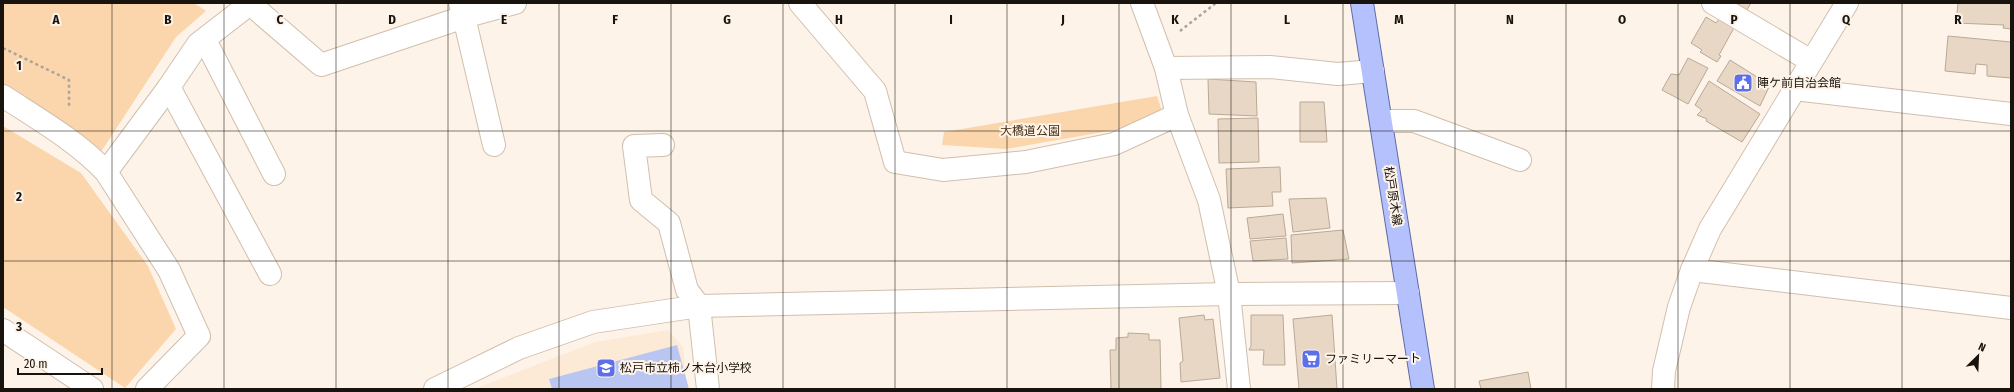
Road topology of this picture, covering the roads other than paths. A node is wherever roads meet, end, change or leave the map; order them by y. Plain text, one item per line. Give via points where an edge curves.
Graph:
1 (250, 3) edge
2 (515, 3) edge
3 (800, 3) edge
4 (1142, 3) edge
5 (1362, 3) edge
6 (1713, 3) edge
7 (1847, 3) edge
8 (462, 10) edge
9 (205, 40) junction
10 (1812, 61) junction
11 (1166, 68) junction
12 (1373, 71) junction
13 (169, 87) junction
14 (1794, 89) junction
15 (3, 96) edge
16 (2011, 114) edge
17 (1177, 115) junction
18 (1381, 121) junction
19 (494, 145) dead end
20 (663, 145) dead end
21 (1520, 160) dead end
22 (106, 172) junction
23 (274, 174) dead end
24 (1692, 270) junction
25 (270, 274) dead end
26 (1408, 293) junction
27 (1229, 294) junction
28 (700, 306) junction
29 (2011, 308) edge
30 (3, 330) edge
31 (92, 389) edge
32 (147, 389) edge
33 (435, 389) edge
34 (708, 389) edge
35 (1240, 389) edge
36 (1423, 389) edge
37 (1663, 389) edge

1 - 8 street via 321,65
1 - 9 street
2 - 8 street
3 - 17 street via 875,91 895,162 943,170 1026,162 1114,144
4 - 11 street
5 - 12 main road, 松戸原木線
6 - 10 street
7 - 10 street
8 - 19 street
9 - 13 street via 198,44
9 - 23 street
10 - 14 street
11 - 12 street via 1270,67 1338,74
11 - 17 street
12 - 18 main road, 松戸原木線
13 - 22 street
13 - 25 street
14 - 16 street
14 - 24 street via 1710,229
15 - 22 street via 59,133
17 - 27 street via 1209,200
18 - 21 street via 1414,121
18 - 26 main road, 松戸原木線
20 - 28 street via 634,146 641,200 669,223 687,290
22 - 32 street via 169,270 200,336
24 - 29 street
24 - 37 street via 1679,307 1664,371
26 - 27 street
26 - 36 main road, 松戸原木線
27 - 28 street
27 - 35 street
28 - 33 street via 593,322 519,348
28 - 34 street
30 - 31 street

